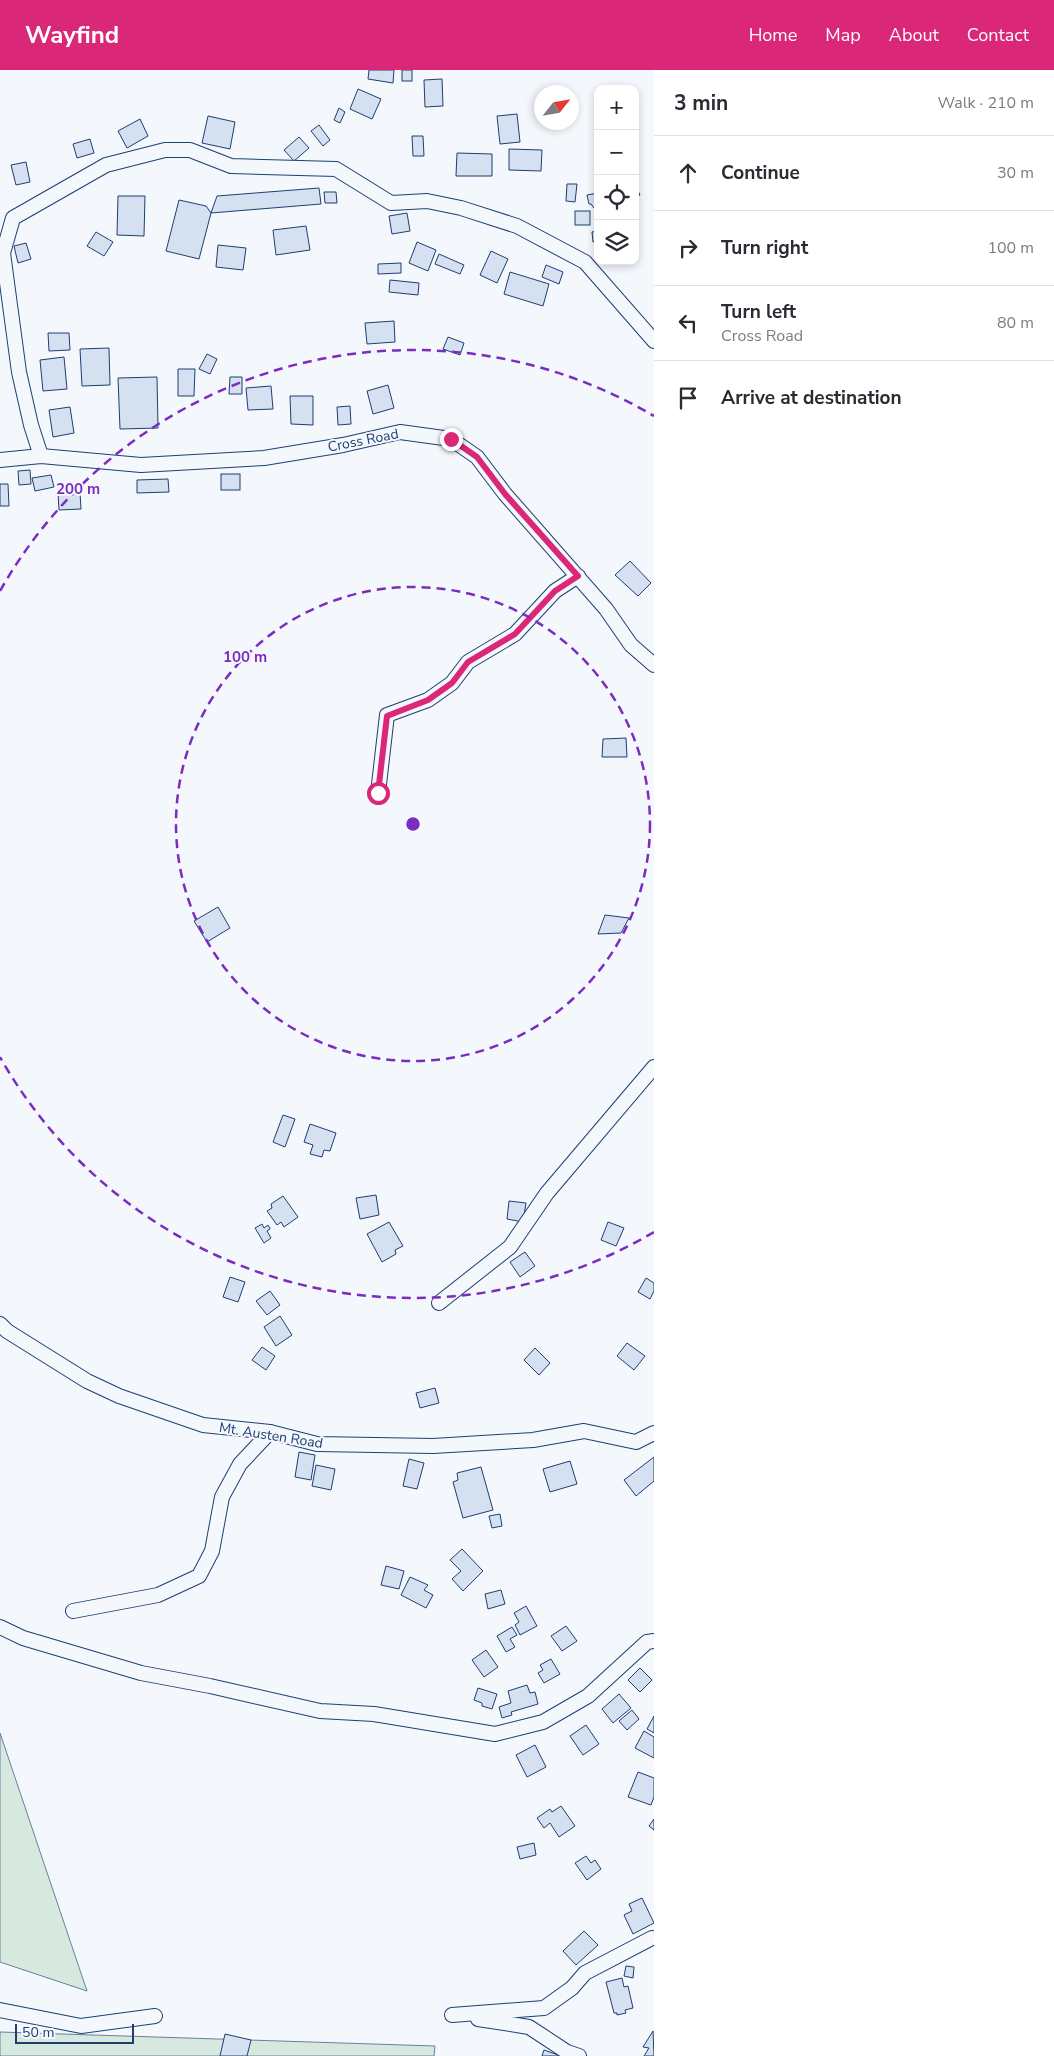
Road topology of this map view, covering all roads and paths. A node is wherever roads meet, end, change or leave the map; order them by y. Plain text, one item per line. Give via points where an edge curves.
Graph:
1 (654, 340) edge
2 (41, 456) junction
3 (0, 460) edge
4 (578, 576) junction
5 (654, 665) edge
6 (378, 793) dead end
7 (654, 1067) edge
8 (439, 1303) dead end
9 (0, 1324) edge
10 (270, 1432) junction
11 (654, 1433) edge
12 (73, 1611) dead end
13 (0, 1627) edge
14 (654, 1641) edge
15 (652, 1938) dead end
16 (0, 2010) edge
17 (155, 2016) dead end
18 (579, 2056) edge

1 - 2 street via 585,262 517,226 428,201 391,203 336,169 231,166 190,150 165,150 106,165 13,218 3,253 19,372
2 - 3 street, Cross Road
2 - 4 street, Cross Road via 141,465 264,458 400,432 451,439 477,457 505,494
4 - 5 street, Cross Road via 606,608 631,645
4 - 6 street via 555,591 515,634 468,662 452,683 428,700 387,716
7 - 8 street via 547,1193 510,1247
9 - 10 street, Mt. Austen Road via 87,1381 119,1396 203,1425
10 - 11 street, Mt. Austen Road via 317,1444 433,1446 533,1440 584,1431 636,1442
10 - 12 street via 240,1464 222,1497 212,1551 199,1576 158,1595
13 - 14 street via 23,1638 141,1673 320,1711 374,1714 495,1734 543,1722 588,1696 647,1642
15 - 18 street via 585,1973 572,1988 544,2008 452,2015 529,2027 567,2052
16 - 17 street via 81,2026

